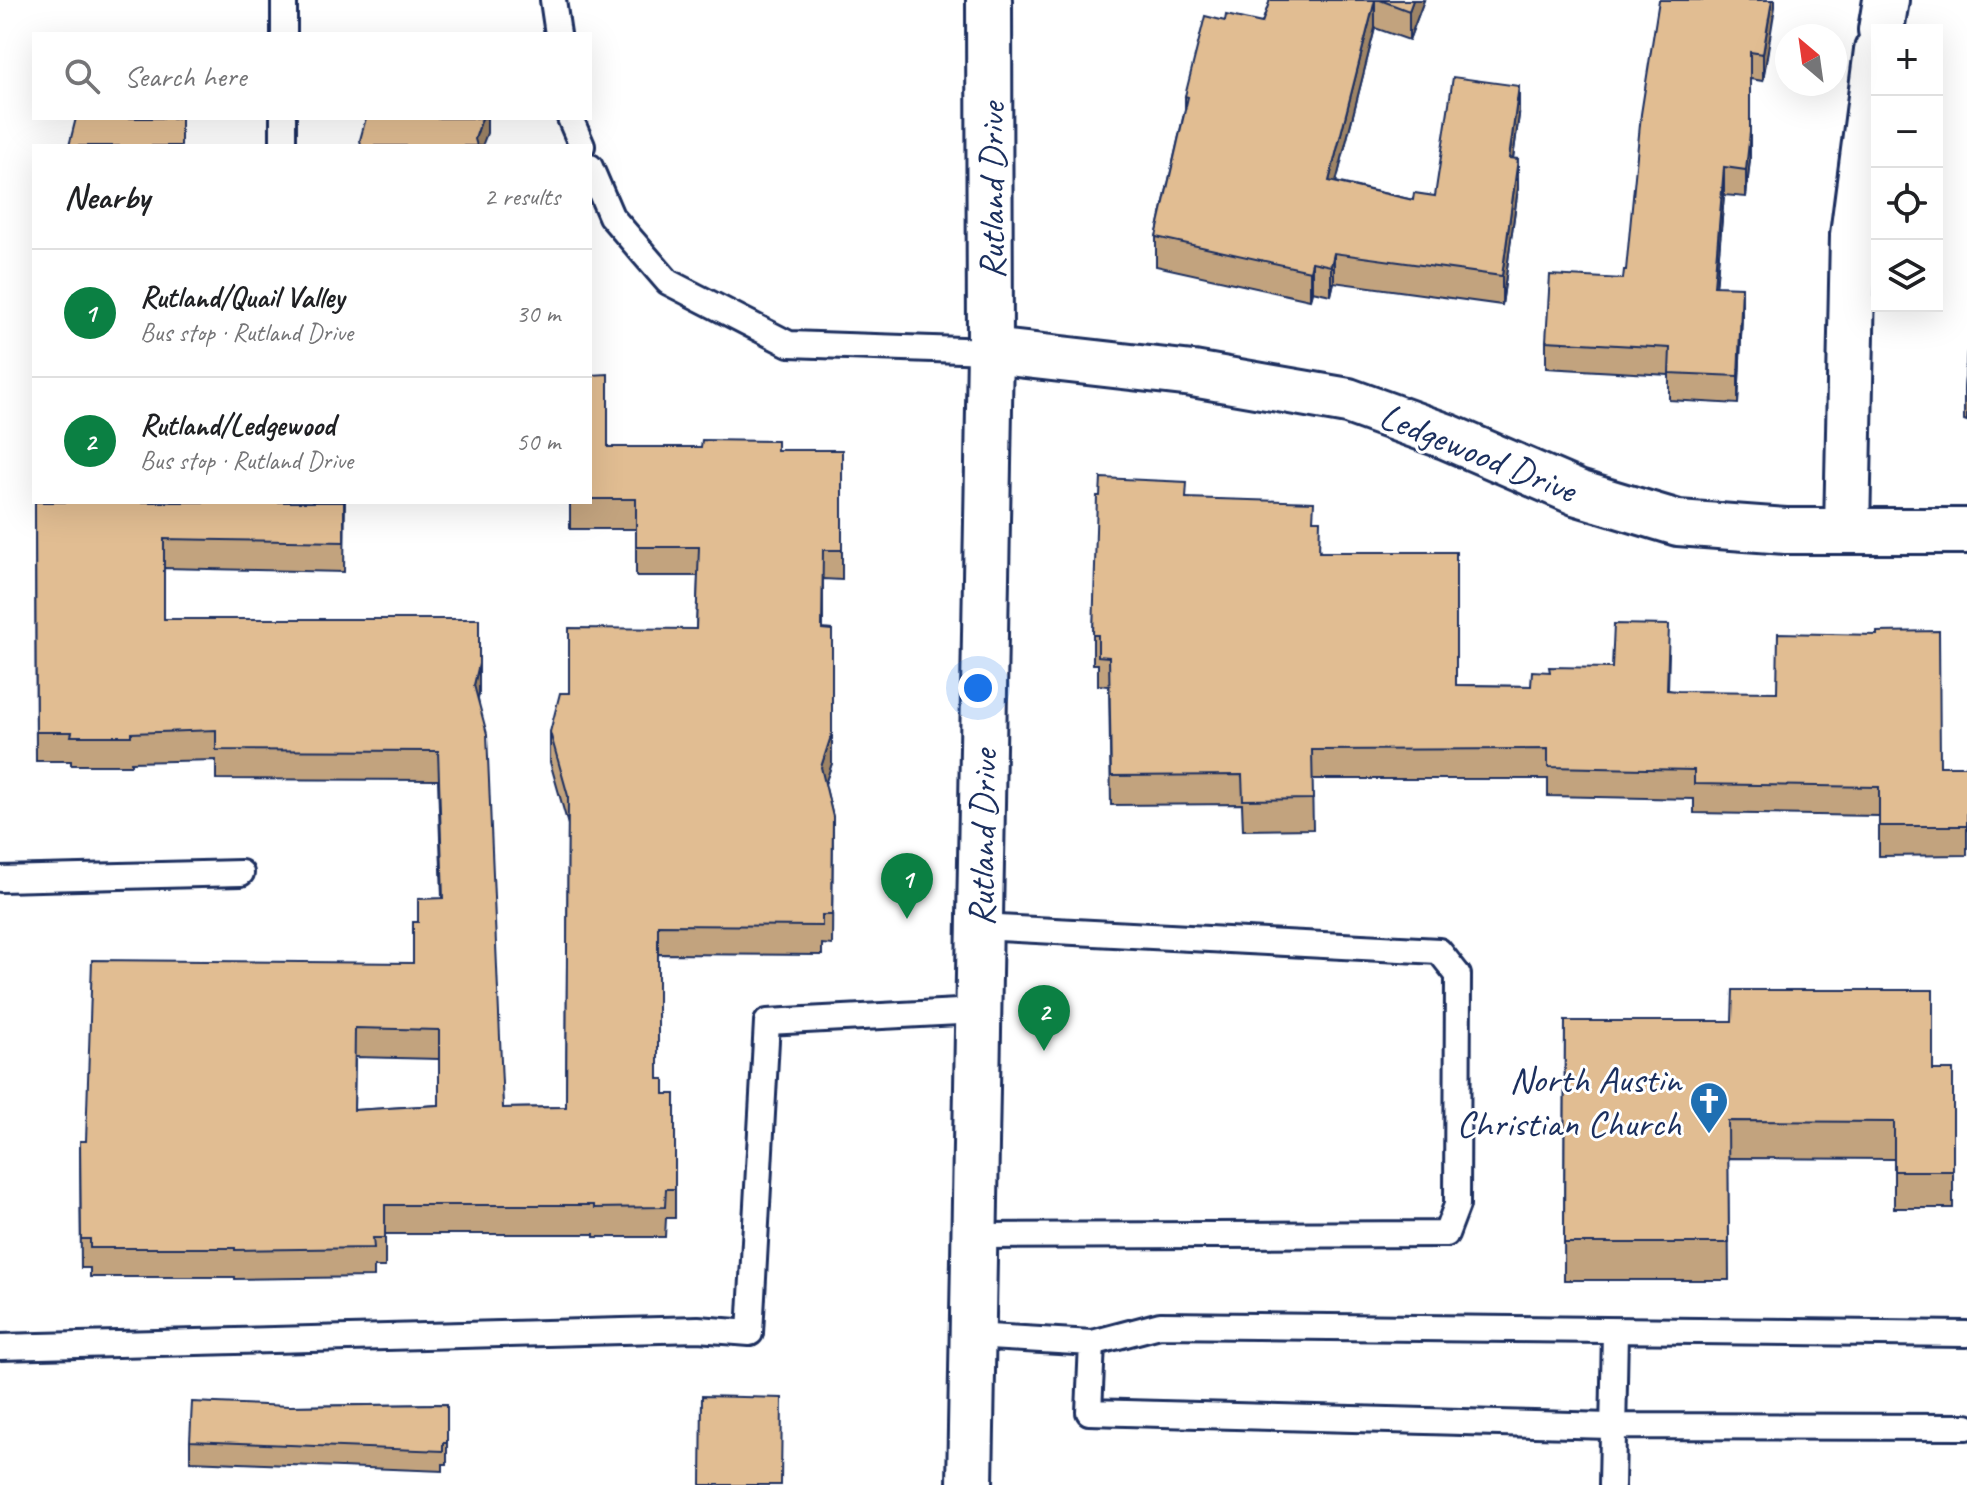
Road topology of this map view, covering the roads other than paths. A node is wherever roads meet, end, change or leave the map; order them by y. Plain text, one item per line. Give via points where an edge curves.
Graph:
1 (284, 0) edge
2 (553, 0) edge
3 (989, 0) edge
4 (1886, 0) edge
5 (1882, 24) edge
6 (284, 32) edge
7 (558, 32) edge
8 (1871, 96) edge
9 (283, 120) edge
10 (571, 120) edge
11 (283, 144) edge
12 (581, 144) edge
13 (592, 172) edge
14 (990, 351) junction
15 (1847, 531) junction
16 (1967, 531) edge
17 (241, 873) dead end
18 (0, 879) edge
19 (980, 927) junction
20 (978, 1011) junction
21 (974, 1236) junction
22 (1615, 1331) junction
23 (1967, 1334) edge
24 (972, 1336) junction
25 (1092, 1343) junction
26 (0, 1347) edge
27 (1611, 1426) junction
28 (1967, 1427) edge
29 (970, 1485) edge
30 (1612, 1485) edge

1 - 6 lane
2 - 7 lane
3 - 14 street, Rutland Drive
4 - 5 street
8 - 15 street via 1853,235
9 - 11 lane
10 - 12 lane
13 - 14 lane via 611,216 668,282 789,344
14 - 15 street, Ledgewood Drive via 1193,374 1348,401 1578,493 1678,523
14 - 19 street, Rutland Drive
15 - 16 street, Ledgewood Drive
17 - 18 lane
19 - 20 street, Rutland Drive
19 - 21 lane via 1439,951 1458,975 1457,1205 1446,1234
20 - 21 street, Rutland Drive
20 - 26 lane via 767,1022 750,1333 698,1329
21 - 24 street, Rutland Drive
22 - 23 lane
22 - 25 lane via 1160,1325
22 - 27 lane
24 - 25 lane
24 - 29 street, Rutland Drive
25 - 27 lane via 1089,1412
27 - 28 lane
27 - 30 lane

